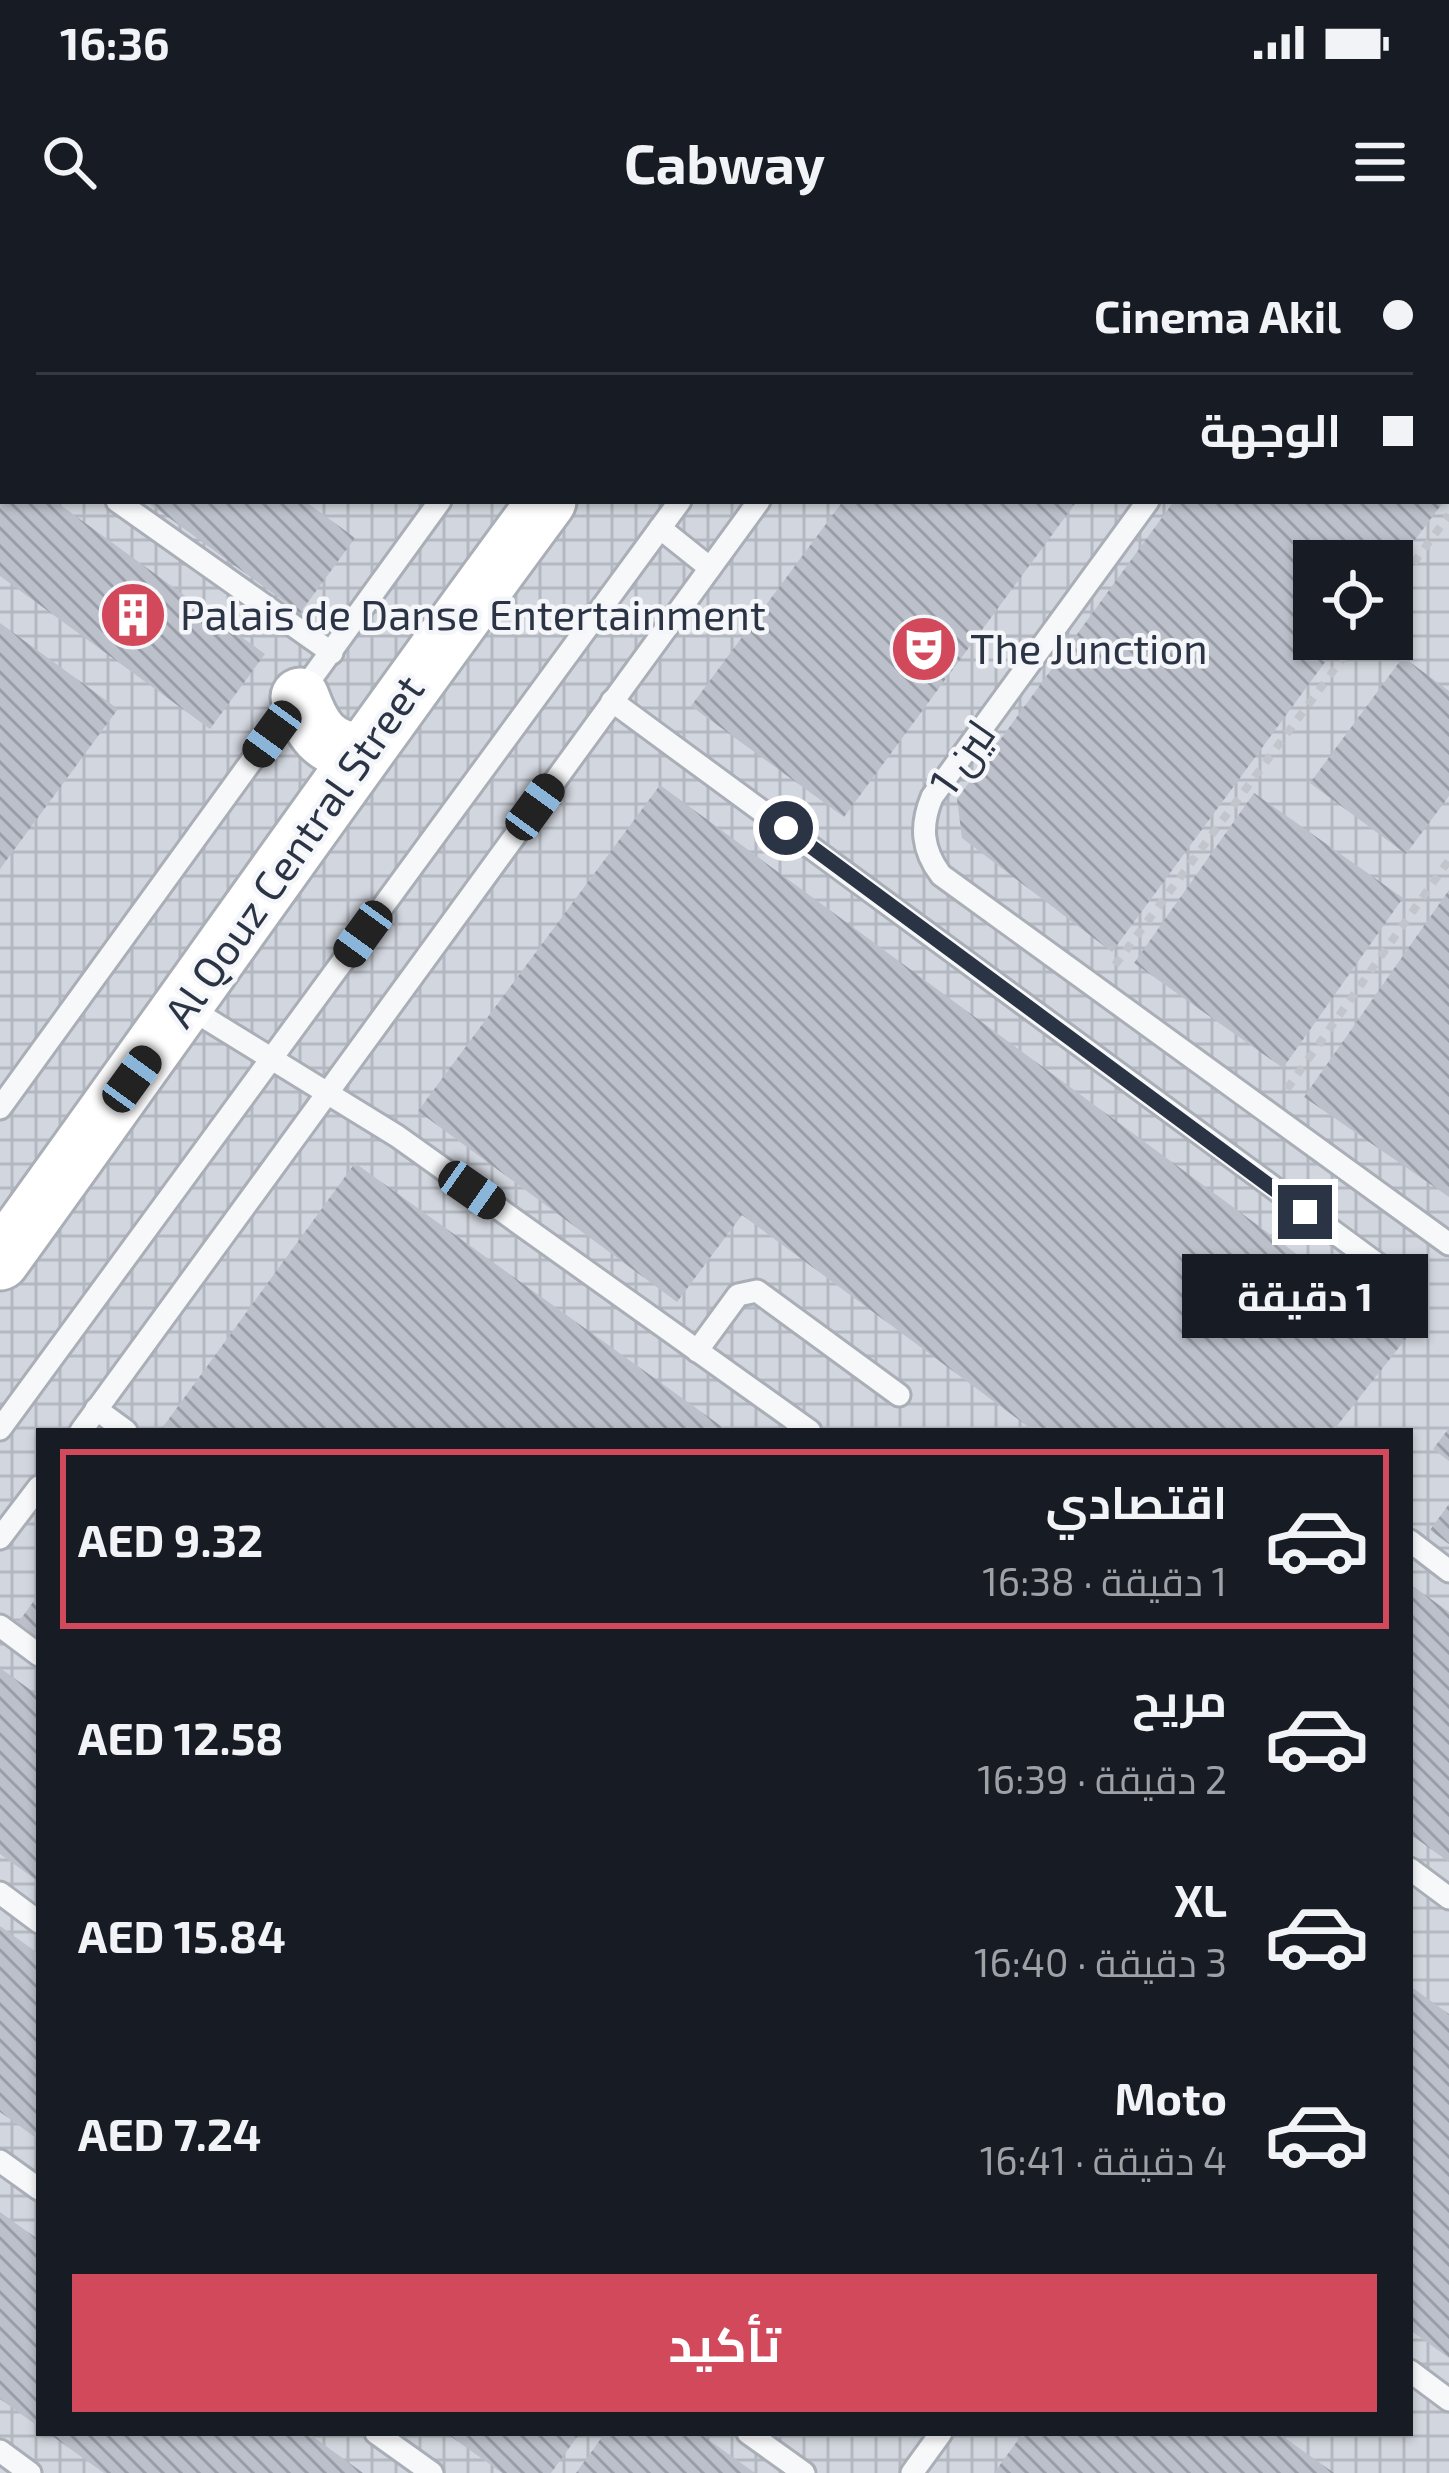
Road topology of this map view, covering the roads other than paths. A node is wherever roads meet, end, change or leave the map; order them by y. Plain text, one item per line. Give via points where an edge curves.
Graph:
1 (120, 504) edge
2 (438, 504) edge
3 (545, 504) edge
4 (678, 504) edge
5 (757, 504) edge
6 (1146, 504) edge
7 (660, 528) junction
8 (710, 568) junction
9 (316, 675) junction
10 (612, 700) junction
11 (360, 753) junction
12 (185, 1006) junction
13 (272, 1058) junction
14 (327, 1092) junction
15 (0, 1108) edge
16 (1449, 1244) edge
17 (0, 1261) edge
18 (1379, 1267) dead end
19 (697, 1351) junction
20 (898, 1395) dead end
21 (97, 1409) junction
22 (83, 1428) edge
23 (122, 1428) edge
24 (806, 1428) edge
25 (0, 1429) edge
26 (36, 1490) edge
27 (0, 1538) edge
28 (1413, 1543) edge
29 (1449, 1570) edge
30 (0, 1625) edge
31 (36, 1653) edge
32 (1413, 1871) edge
33 (0, 1893) edge
34 (1449, 1898) edge
35 (36, 1920) edge
36 (0, 2161) edge
37 (36, 2187) edge
38 (1413, 2373) edge
39 (1449, 2400) edge
40 (380, 2436) edge
41 (752, 2436) edge
42 (938, 2436) edge
43 (0, 2451) edge
44 (30, 2473) edge
45 (432, 2473) edge
46 (803, 2473) edge
47 (912, 2473) edge

1 - 9 lane
2 - 9 lane
3 - 11 street, Al Qouz Central Street
4 - 7 lane
5 - 8 lane
6 - 16 lane, لين 1 via 932,796 925,846 941,875
7 - 8 lane
7 - 13 lane
8 - 10 lane
9 - 11 street via 320,738
9 - 15 lane
10 - 14 lane
10 - 18 lane
11 - 12 street, Al Qouz Central Street
12 - 13 lane
12 - 17 street, Al Qouz Central Street
13 - 14 lane
13 - 25 lane
14 - 19 lane
14 - 21 lane
19 - 20 lane via 738,1295 757,1292
19 - 24 lane
21 - 22 lane
21 - 23 lane
26 - 27 lane
28 - 29 lane
30 - 31 lane
32 - 34 lane
33 - 35 lane
36 - 37 lane
38 - 39 lane
40 - 45 lane
41 - 46 lane
42 - 47 lane
43 - 44 lane

